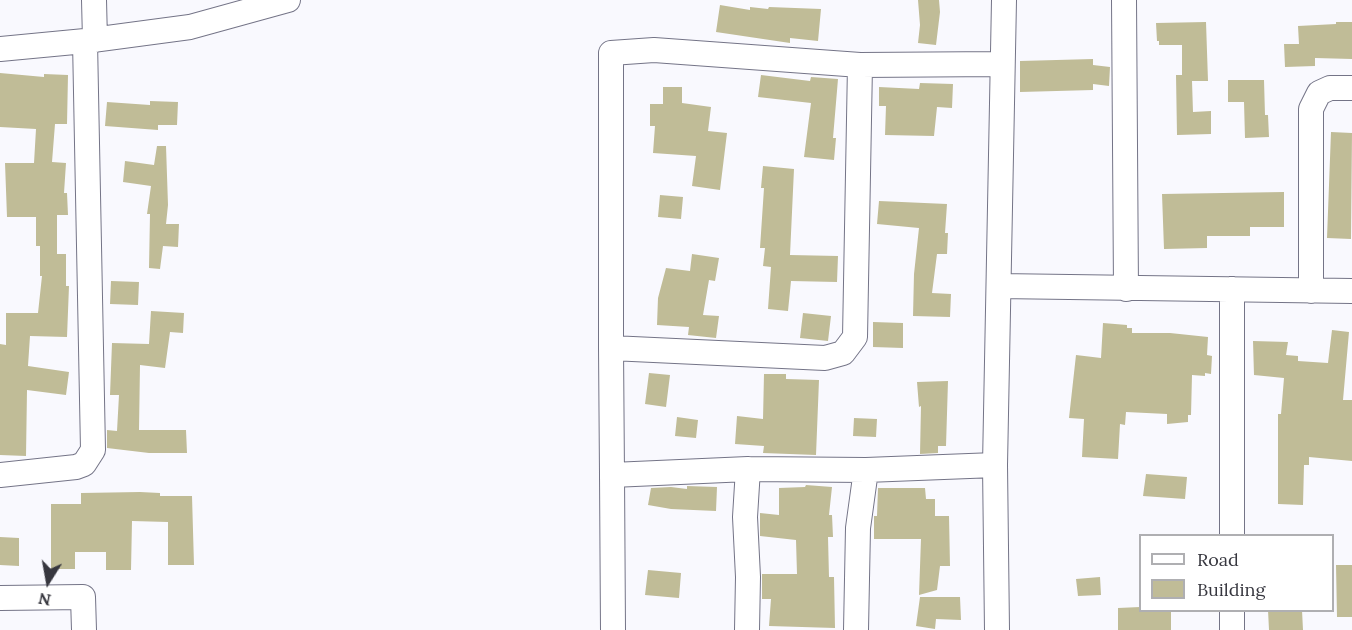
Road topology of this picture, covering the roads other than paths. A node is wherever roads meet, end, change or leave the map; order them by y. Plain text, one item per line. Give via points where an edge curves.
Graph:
1 (94, 0) edge
2 (288, 0) edge
3 (1004, 0) edge
4 (1124, 0) edge
5 (90, 41) junction
6 (0, 50) edge
7 (1001, 64) junction
8 (860, 65) junction
9 (1352, 88) edge
10 (999, 286) junction
11 (1126, 289) junction
12 (1232, 290) junction
13 (1311, 291) junction
14 (1352, 291) edge
15 (610, 348) junction
16 (995, 465) junction
17 (747, 469) junction
18 (866, 470) junction
19 (612, 474) junction
20 (0, 475) edge
21 (1232, 534) edge
22 (0, 598) edge
23 (1232, 612) edge
24 (84, 630) edge
25 (613, 630) edge
26 (747, 630) edge
27 (856, 630) edge
28 (997, 630) edge
29 (1232, 630) edge

1 - 5 street
2 - 5 street via 190,27
3 - 7 street
4 - 11 street
5 - 6 street
5 - 20 street via 93,450 84,464 76,467
7 - 8 street
7 - 10 street
8 - 15 street via 855,337 843,352 825,358
8 - 15 street via 654,50 611,53
9 - 13 street via 1330,88 1319,93 1311,109
10 - 11 street
10 - 16 street
11 - 12 street
12 - 13 street
12 - 21 street
13 - 14 street
15 - 19 street
16 - 18 street
16 - 28 street
17 - 18 street
17 - 19 street
17 - 26 street
18 - 27 street via 858,528
19 - 25 street
22 - 24 street via 83,597
23 - 29 street

